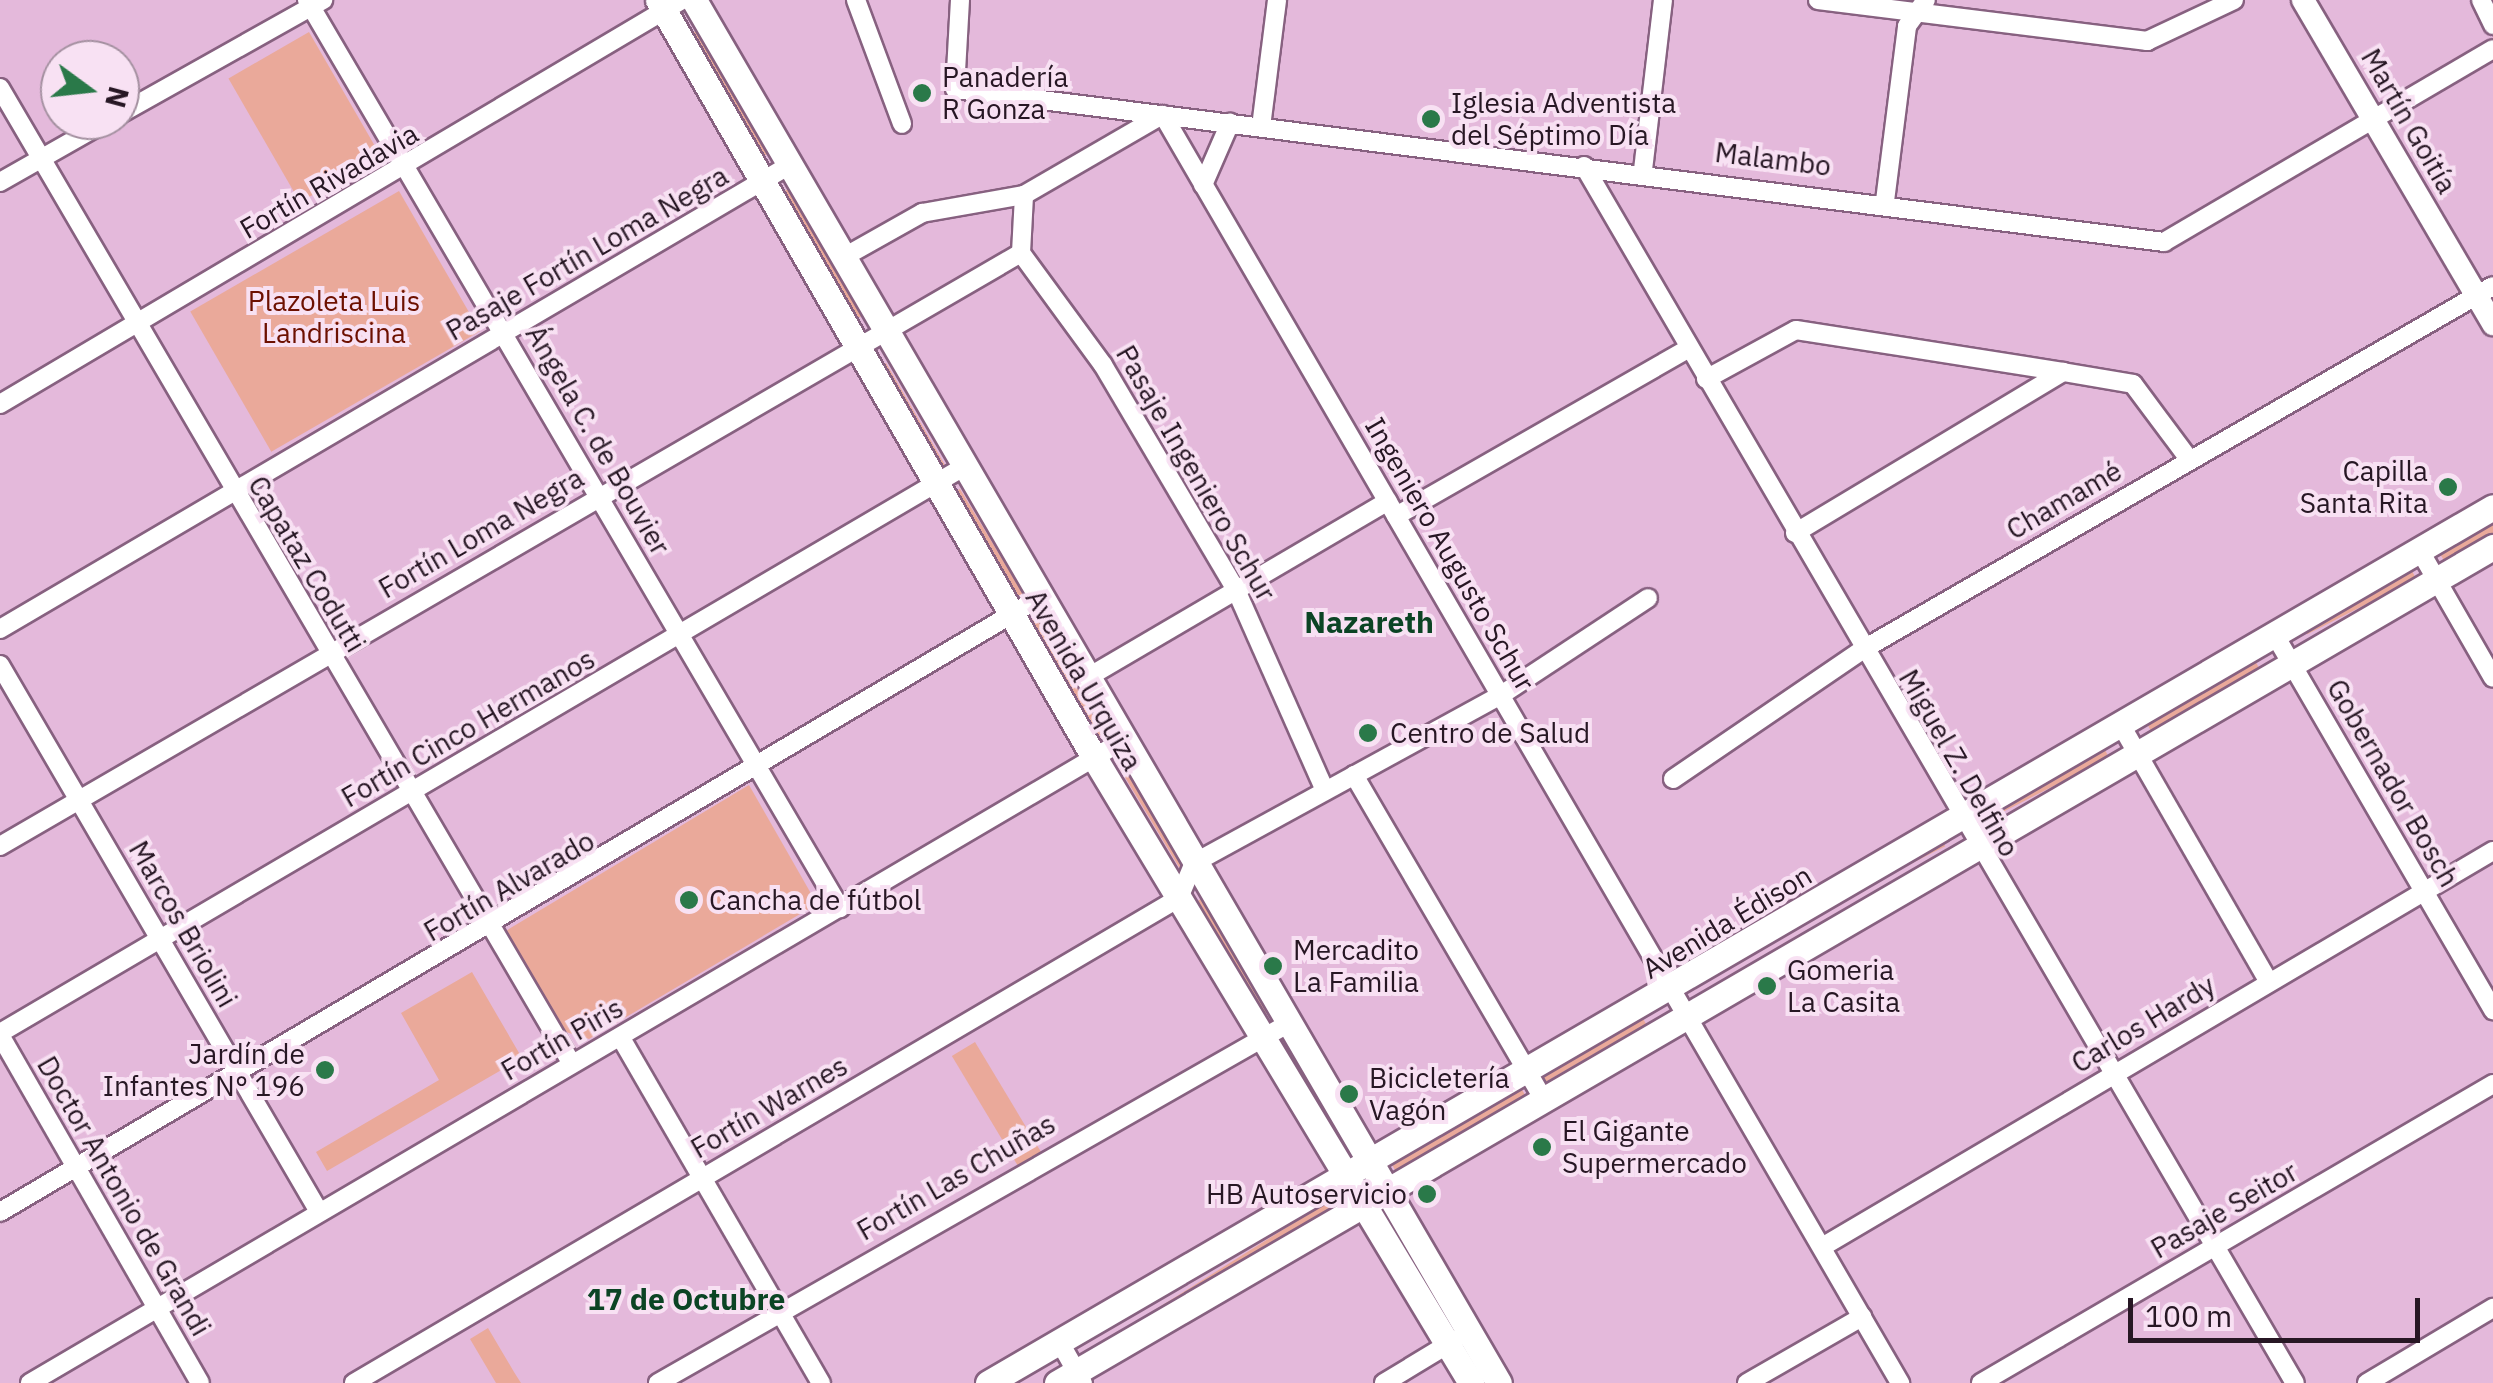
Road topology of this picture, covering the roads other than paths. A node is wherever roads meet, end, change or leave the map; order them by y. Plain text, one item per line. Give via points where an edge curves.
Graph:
1 (694, 0) edge
2 (856, 0) edge
3 (960, 0) edge
4 (1277, 0) edge
5 (1663, 0) edge
6 (1818, 0) edge
7 (2234, 0) edge
8 (2303, 0) edge
9 (2481, 0) edge
10 (314, 2) edge
11 (669, 5) edge
12 (1922, 6) edge
13 (2493, 24) edge
14 (2493, 49) edge
15 (0, 88) edge
16 (140, 102) edge
17 (1162, 115) junction
18 (2372, 118) junction
19 (902, 124) dead end
20 (1230, 124) junction
21 (1261, 127) junction
22 (73, 140) edge
23 (39, 159) junction
24 (788, 166) junction
25 (1584, 166) junction
26 (406, 168) junction
27 (1643, 170) junction
28 (0, 182) edge
29 (763, 182) junction
30 (1203, 185) junction
31 (1024, 195) junction
32 (1885, 201) junction
33 (1021, 253) junction
34 (844, 257) junction
35 (2484, 291) edge
36 (138, 324) junction
37 (2493, 324) edge
38 (885, 329) junction
39 (506, 334) junction
40 (1689, 348) junction
41 (860, 350) junction
42 (2063, 372) junction
43 (1706, 379) junction
44 (0, 404) edge
45 (2189, 459) junction
46 (962, 468) junction
47 (936, 484) junction
48 (230, 489) junction
49 (600, 496) junction
50 (2493, 507) edge
51 (1392, 509) junction
52 (1795, 533) junction
53 (2493, 547) edge
54 (2420, 551) junction
55 (2438, 579) junction
56 (1238, 592) junction
57 (1040, 598) junction
58 (1648, 598) dead end
59 (1010, 612) junction
60 (0, 629) edge
61 (678, 636) junction
62 (2276, 637) junction
63 (1862, 650) junction
64 (328, 653) junction
65 (0, 665) edge
66 (2293, 666) junction
67 (2493, 678) edge
68 (1085, 680) junction
69 (1501, 695) junction
70 (2121, 725) junction
71 (1121, 742) junction
72 (2138, 754) junction
73 (1094, 760) junction
74 (758, 770) junction
75 (1354, 774) junction
76 (1672, 778) dead end
77 (1324, 788) junction
78 (412, 793) junction
79 (79, 800) junction
80 (1959, 818) junction
81 (1974, 845) junction
82 (0, 846) edge
83 (2493, 850) edge
84 (1194, 863) junction
85 (2424, 891) junction
86 (1178, 898) junction
87 (840, 908) junction
88 (492, 928) junction
89 (162, 938) junction
90 (2268, 981) junction
91 (1673, 990) junction
92 (2493, 1010) edge
93 (1680, 1016) junction
94 (1286, 1025) junction
95 (0, 1034) edge
96 (621, 1038) junction
97 (1260, 1041) junction
98 (572, 1064) junction
99 (236, 1074) junction
100 (1527, 1074) junction
101 (2110, 1076) junction
102 (2493, 1084) edge
103 (1542, 1097) junction
104 (1372, 1164) junction
105 (75, 1169) junction
106 (702, 1176) junction
107 (1344, 1178) junction
108 (1387, 1187) junction
109 (1362, 1207) junction
110 (318, 1210) junction
111 (0, 1212) edge
112 (2216, 1247) junction
113 (1822, 1248) junction
114 (155, 1308) junction
115 (2493, 1308) edge
116 (780, 1312) junction
117 (1862, 1317) junction
118 (1458, 1338) junction
119 (1058, 1341) junction
120 (1072, 1379) edge
121 (30, 1383) edge
122 (200, 1383) edge
123 (354, 1383) edge
124 (658, 1383) edge
125 (821, 1383) edge
126 (988, 1383) edge
127 (1384, 1383) edge
128 (1471, 1383) edge
129 (1499, 1383) edge
130 (1747, 1383) edge
131 (1900, 1383) edge
132 (1982, 1383) edge
133 (2295, 1383) edge
134 (2367, 1383) edge

1 - 24 main road, Avenida Urquiza
2 - 19 street
3 - 17 street, Malambo via 956,89
4 - 21 street
5 - 27 street
6 - 12 street
7 - 12 street via 2146,41
8 - 18 street, Martín Goitía
9 - 13 street
10 - 16 street
10 - 26 street, Ángela C. de Bouvier
11 - 26 street, Fortín Rivadavia
11 - 29 main road, Avenida Urquiza
12 - 32 street via 1907,26
14 - 18 street, Malambo
15 - 23 street, Capataz Codutti
17 - 20 street, Malambo
17 - 30 street, Ingeniero Augusto Schur
17 - 31 street
18 - 32 street, Malambo via 2164,242
18 - 35 street, Martín Goitía
20 - 21 street, Malambo
20 - 30 street
21 - 25 street, Malambo
22 - 23 street
23 - 28 street
23 - 36 street, Capataz Codutti
24 - 29 street, Pasaje Fortín Loma Negra
24 - 34 main road, Avenida Urquiza
25 - 27 street, Malambo
25 - 40 street, Miguel Z. Delfino
26 - 36 street, Fortín Rivadavia
26 - 39 street, Ángela C. de Bouvier
27 - 32 street, Malambo
29 - 39 street, Pasaje Fortín Loma Negra
29 - 41 main road, Avenida Urquiza
30 - 51 street, Ingeniero Augusto Schur
31 - 33 street
31 - 34 street via 922,213
33 - 38 street, Fortín Loma Negra
33 - 56 street, Pasaje Ingeniero Schur via 1104,364
34 - 38 main road, Avenida Urquiza
35 - 37 street, Martín Goitía
35 - 45 street, Chamamé
36 - 44 street, Fortín Rivadavia
36 - 48 street, Capataz Codutti
38 - 41 street, Fortín Loma Negra
38 - 46 main road, Avenida Urquiza
39 - 48 street, Pasaje Fortín Loma Negra
39 - 49 street, Ángela C. de Bouvier
40 - 43 street, Miguel Z. Delfino
40 - 51 street
41 - 47 main road, Avenida Urquiza
41 - 49 street, Fortín Loma Negra
42 - 43 street via 1796,330
42 - 45 street via 2133,384
42 - 52 street
43 - 52 street, Miguel Z. Delfino
45 - 63 street, Chamamé
46 - 47 street, Fortín Cinco Hermanos
46 - 57 main road, Avenida Urquiza
47 - 59 main road, Avenida Urquiza
47 - 61 street, Fortín Cinco Hermanos
48 - 60 street, Pasaje Fortín Loma Negra
48 - 64 street, Capataz Codutti
49 - 61 street, Ángela C. de Bouvier
49 - 64 street, Fortín Loma Negra
50 - 54 main road, Avenida Édison
51 - 56 street
51 - 69 street, Ingeniero Augusto Schur
52 - 63 street, Miguel Z. Delfino
53 - 55 main road, Avenida Édison
54 - 55 street
54 - 62 main road, Avenida Édison
55 - 66 main road, Avenida Édison
55 - 67 street
56 - 68 street
56 - 77 street, Pasaje Ingeniero Schur
57 - 59 street, Fortín Alvarado
57 - 68 main road, Avenida Urquiza
58 - 69 street
59 - 73 main road, Avenida Urquiza
59 - 74 street, Fortín Alvarado
61 - 74 street, Ángela C. de Bouvier
61 - 78 street, Fortín Cinco Hermanos
62 - 66 street, Gobernador Bosch
62 - 70 main road, Avenida Édison
63 - 76 street, Chamamé
63 - 80 street, Miguel Z. Delfino
64 - 78 street, Capataz Codutti
64 - 79 street, Fortín Loma Negra
65 - 79 street, Marcos Briolini
66 - 72 main road, Avenida Édison
66 - 85 street, Gobernador Bosch
68 - 71 main road, Avenida Urquiza
69 - 75 street
69 - 91 street, Ingeniero Augusto Schur
70 - 72 street
70 - 80 main road, Avenida Édison
71 - 73 street, Fortín Piris
71 - 84 main road, Avenida Urquiza
72 - 81 main road, Avenida Édison
72 - 90 street
73 - 86 main road, Avenida Urquiza
73 - 87 street, Fortín Piris
74 - 87 street, Ángela C. de Bouvier
74 - 88 street, Fortín Alvarado
75 - 77 street
75 - 100 street
77 - 84 street
78 - 88 street, Capataz Codutti
78 - 89 street, Fortín Cinco Hermanos
79 - 82 street, Fortín Loma Negra
79 - 89 street, Marcos Briolini
80 - 81 street, Miguel Z. Delfino
80 - 91 main road, Avenida Édison
81 - 93 main road, Avenida Édison
81 - 101 street, Miguel Z. Delfino
83 - 85 street, Carlos Hardy
84 - 86 street
84 - 94 main road, Avenida Urquiza
85 - 90 street, Carlos Hardy
85 - 92 street, Gobernador Bosch
86 - 97 main road, Avenida Urquiza
86 - 106 street, Fortín Warnes
87 - 96 street, Fortín Piris
88 - 98 street, Capataz Codutti
88 - 99 street, Fortín Alvarado
89 - 95 street, Fortín Cinco Hermanos
89 - 99 street, Marcos Briolini
90 - 101 street, Carlos Hardy
91 - 93 street, Ingeniero Augusto Schur
91 - 100 main road, Avenida Édison
93 - 103 main road, Avenida Édison
93 - 113 street, Ingeniero Augusto Schur
94 - 97 street, Fortín Las Chuñas
94 - 104 main road, Avenida Urquiza
95 - 105 street, Doctor Antonio de Grandi
96 - 98 street, Fortín Piris
96 - 106 street
97 - 107 main road, Avenida Urquiza
97 - 116 street, Fortín Las Chuñas
98 - 110 street, Fortín Piris
99 - 105 street, Fortín Alvarado
99 - 110 street, Marcos Briolini
100 - 103 street
100 - 104 main road, Avenida Édison
101 - 112 street, Miguel Z. Delfino
101 - 113 street, Carlos Hardy
102 - 112 street, Pasaje Seitor
103 - 108 main road, Avenida Édison
104 - 107 main road, Avenida Édison
104 - 108 main road, Avenida Urquiza
105 - 111 street, Fortín Alvarado
105 - 114 street, Doctor Antonio de Grandi
106 - 116 street
106 - 123 street, Fortín Warnes
107 - 109 main road, Avenida Urquiza
107 - 119 main road, Avenida Édison
108 - 109 main road, Avenida Édison
108 - 118 main road, Avenida Urquiza
109 - 118 main road, Avenida Urquiza
109 - 120 main road, Avenida Édison
110 - 114 street, Fortín Piris
112 - 132 street, Pasaje Seitor
112 - 133 street, Miguel Z. Delfino
113 - 117 street, Ingeniero Augusto Schur
114 - 121 street, Fortín Piris
114 - 122 street, Doctor Antonio de Grandi
115 - 134 street
116 - 124 street, Fortín Las Chuñas
116 - 125 street
117 - 130 street
117 - 131 street, Ingeniero Augusto Schur
118 - 127 street
118 - 128 main road, Avenida Urquiza
118 - 129 main road, Avenida Urquiza
119 - 120 street
119 - 126 main road, Avenida Édison

